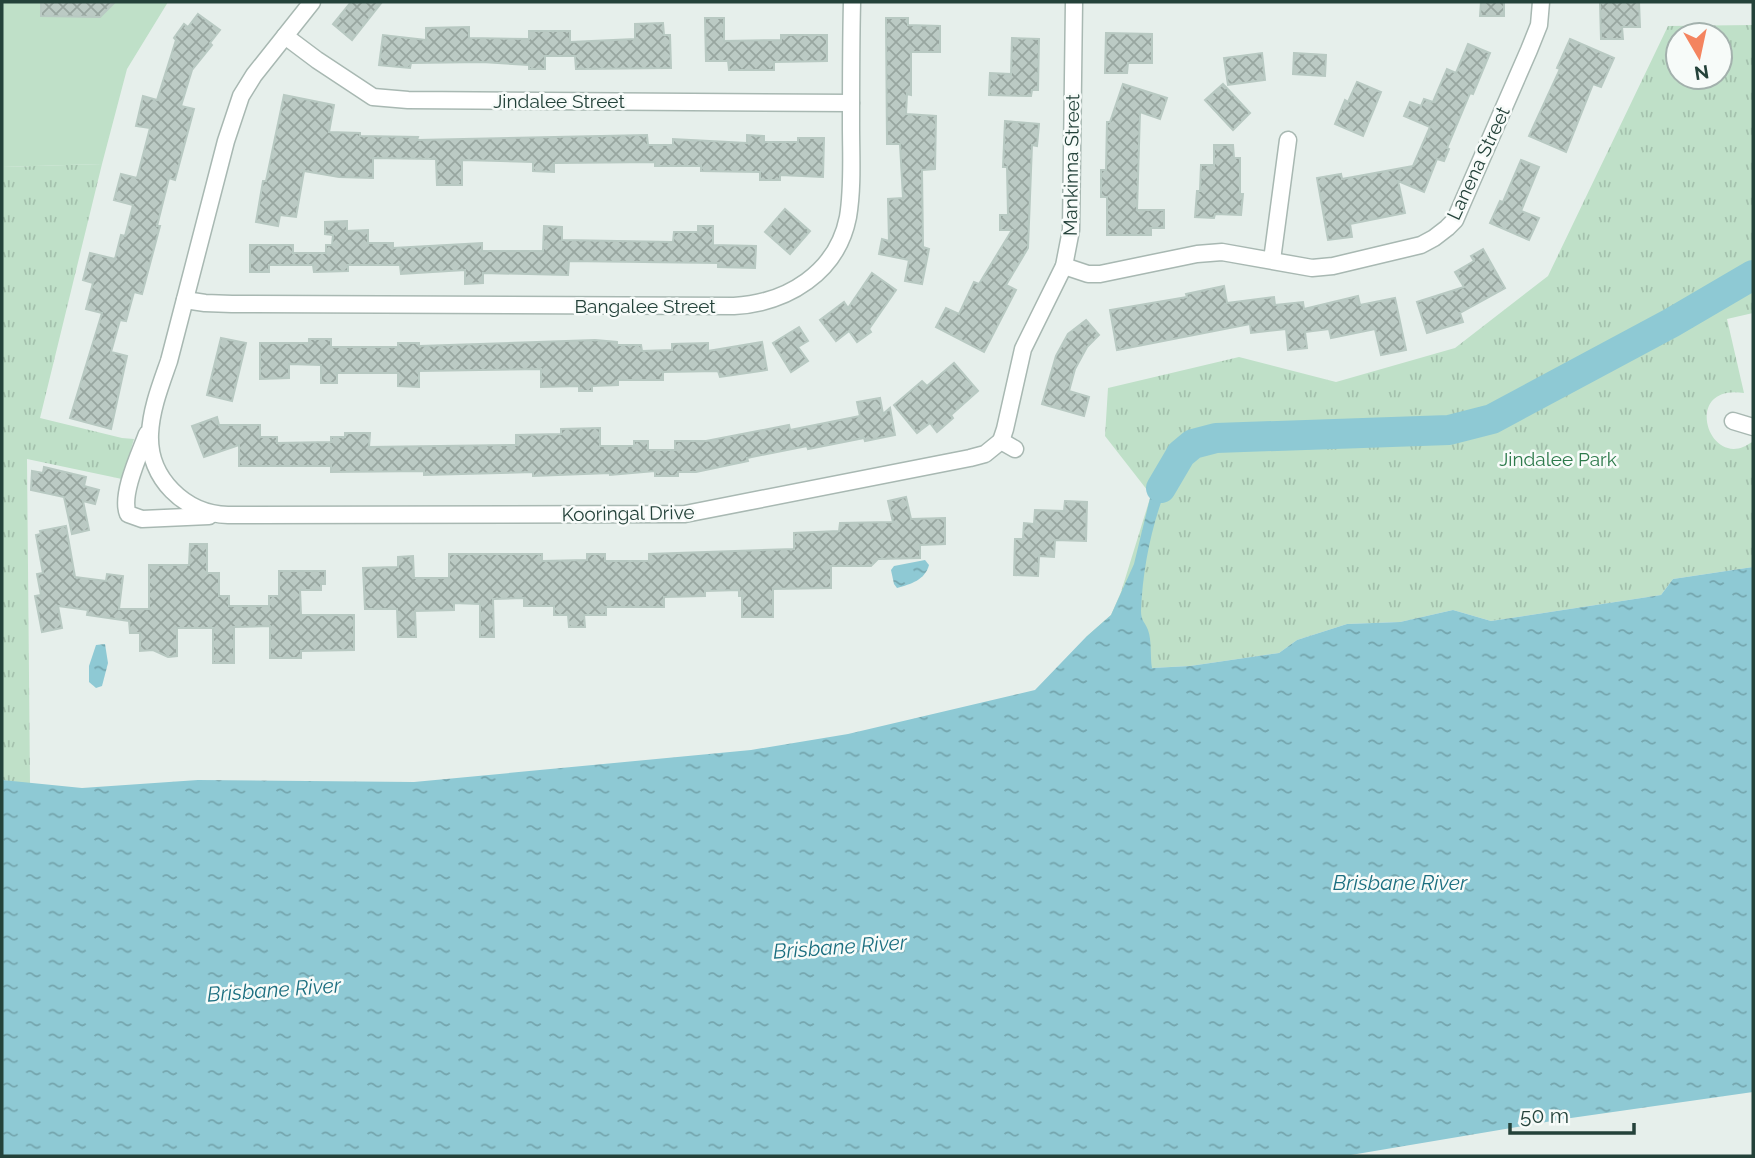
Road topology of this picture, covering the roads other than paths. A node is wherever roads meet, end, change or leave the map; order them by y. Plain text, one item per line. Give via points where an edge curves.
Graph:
1 (312, 2) edge
2 (852, 2) edge
3 (1074, 2) edge
4 (1541, 2) edge
5 (285, 36) junction
6 (851, 103) junction
7 (1288, 141) dead end
8 (1272, 260) junction
9 (1064, 266) junction
10 (185, 300) junction
11 (1733, 421) dead end
12 (150, 425) junction
13 (1753, 428) edge
14 (1008, 445) joint
15 (228, 515) junction

1 - 5 street, Kooringal Drive
2 - 6 street, Bangalee Street
3 - 9 street, Mankinna Street via 1071,230
4 - 8 street, Lanena Street via 1539,25 1529,50 1455,220 1447,228 1421,245 1333,266 1312,268
5 - 6 street, Jindalee Street via 373,97
5 - 10 street, Kooringal Drive via 241,96
6 - 10 street, Bangalee Street via 849,206 841,240 811,279 770,301 720,306
7 - 8 street
8 - 9 street, Lanena Street via 1222,252 1100,274
9 - 14 street, Mankinna Street via 1023,349 1005,429
10 - 12 street, Kooringal Drive
11 - 13 street
12 - 15 street, Kooringal Drive via 152,458 170,489 198,509
12 - 15 street, Kooringal Drive via 128,493 128,514 142,519
14 - 15 street, Kooringal Drive via 971,458 694,513

